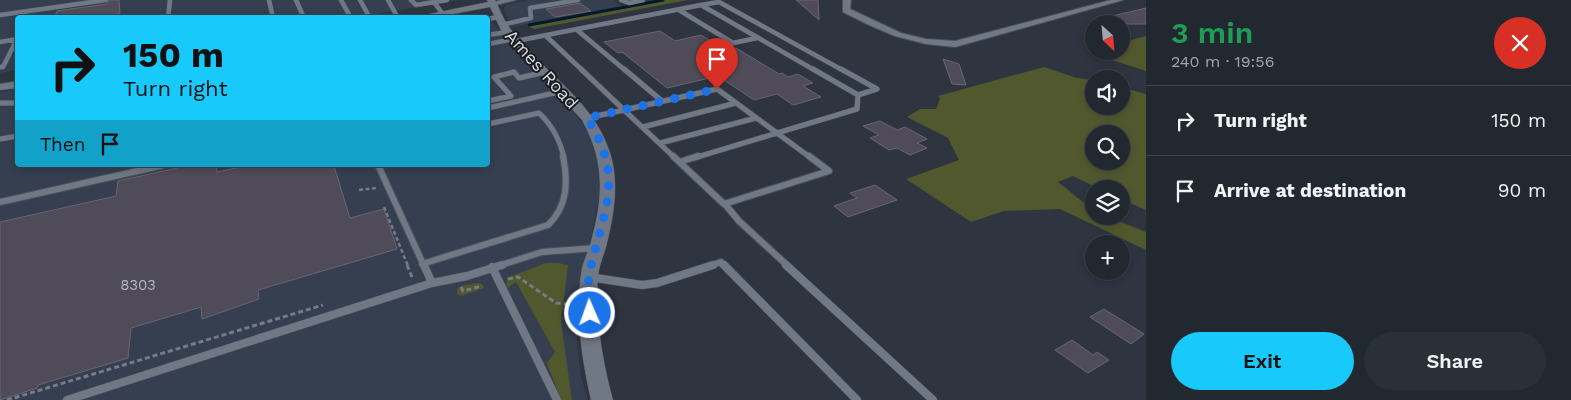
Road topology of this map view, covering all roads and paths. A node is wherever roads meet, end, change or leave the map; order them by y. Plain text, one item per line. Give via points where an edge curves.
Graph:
1 (106, 0) edge
2 (170, 0) edge
3 (269, 0) edge
4 (296, 0) edge
5 (341, 0) edge
6 (360, 0) edge
7 (388, 0) edge
8 (412, 0) edge
9 (447, 0) edge
10 (512, 0) edge
11 (578, 0) edge
12 (621, 0) edge
13 (643, 0) edge
14 (847, 0) edge
15 (1119, 0) edge
16 (434, 2) junction
17 (491, 2) edge
18 (701, 6) junction
19 (39, 9) junction
20 (679, 10) junction
21 (442, 13) junction
22 (0, 15) edge
23 (36, 15) edge
24 (168, 15) edge
25 (272, 15) edge
26 (303, 15) edge
27 (349, 15) edge
28 (368, 15) edge
29 (397, 15) edge
30 (430, 15) edge
31 (490, 20) edge
32 (577, 30) junction
33 (508, 31) junction
34 (490, 36) edge
35 (546, 36) junction
36 (757, 38) junction
37 (15, 39) edge
38 (0, 42) edge
39 (15, 43) edge
40 (490, 43) edge
41 (0, 67) edge
42 (545, 72) junction
43 (15, 85) edge
44 (0, 88) edge
45 (717, 89) joint
46 (563, 91) junction
47 (858, 95) junction
48 (490, 101) edge
49 (662, 101) junction
50 (0, 103) edge
51 (15, 103) edge
52 (736, 103) junction
53 (490, 108) edge
54 (624, 110) junction
55 (587, 118) junction
56 (756, 118) junction
57 (490, 124) edge
58 (642, 127) junction
59 (776, 133) junction
60 (15, 136) edge
61 (0, 139) edge
62 (660, 143) junction
63 (680, 162) junction
64 (155, 167) edge
65 (379, 167) edge
66 (360, 190) dead end
67 (380, 195) dead end
68 (0, 202) edge
69 (724, 203) junction
70 (384, 204) dead end
71 (598, 248) junction
72 (422, 264) junction
73 (492, 267) junction
74 (589, 277) junction
75 (404, 280) dead end
76 (505, 280) dead end
77 (432, 283) junction
78 (461, 286) dead end
79 (482, 286) dead end
80 (332, 302) dead end
81 (568, 304) dead end
82 (7, 400) edge
83 (67, 400) edge
84 (557, 400) edge
85 (602, 400) edge
86 (857, 400) edge
87 (933, 400) edge

1 - 19 lane
2 - 24 lane
3 - 25 lane
4 - 26 lane
5 - 27 lane
6 - 28 lane
7 - 29 lane
8 - 16 lane via 416,5
9 - 16 lane
10 - 17 street
11 - 33 lane via 530,8 531,18
12 - 13 lane via 629,3
14 - 15 street via 846,10 886,30 916,40 955,44
16 - 21 lane
17 - 21 street
17 - 33 street, Ames Road
18 - 20 lane
18 - 36 lane
18 - 47 lane via 719,2 878,90
19 - 22 lane
19 - 23 lane
20 - 32 lane
20 - 36 lane via 733,43
21 - 30 street
31 - 33 lane
32 - 35 lane
32 - 49 lane
33 - 34 lane
33 - 35 lane
33 - 40 lane
33 - 42 street, Ames Road
35 - 54 lane
36 - 47 lane
37 - 38 lane
39 - 41 lane via 3,67
42 - 46 street, Ames Road
42 - 48 lane via 519,78 514,72 494,77 511,96
43 - 44 street
45 - 49 lane
45 - 52 lane
46 - 53 lane
46 - 55 street, Ames Road
47 - 59 lane via 857,109
49 - 54 lane
50 - 51 lane
52 - 56 lane
52 - 58 lane
54 - 55 lane
54 - 58 lane
55 - 71 street, Ames Road via 607,160 608,202
56 - 59 lane
56 - 62 lane
57 - 72 lane via 539,113 555,129 563,150 565,170 564,198 559,216 548,225
58 - 62 lane
59 - 63 lane
59 - 69 lane via 829,171
60 - 61 lane
62 - 63 lane
63 - 69 lane
64 - 68 lane
65 - 72 lane
66 - 67 path via 376,186
69 - 87 lane via 739,221
70 - 75 path via 413,277
71 - 73 lane via 542,252
71 - 74 street, Ames Road
72 - 77 lane
73 - 77 lane
73 - 84 lane
74 - 85 street, Ames Road via 591,331
74 - 86 lane via 642,285 721,262
76 - 81 path via 518,277 556,303
77 - 83 lane
78 - 79 path via 463,291
80 - 82 path

